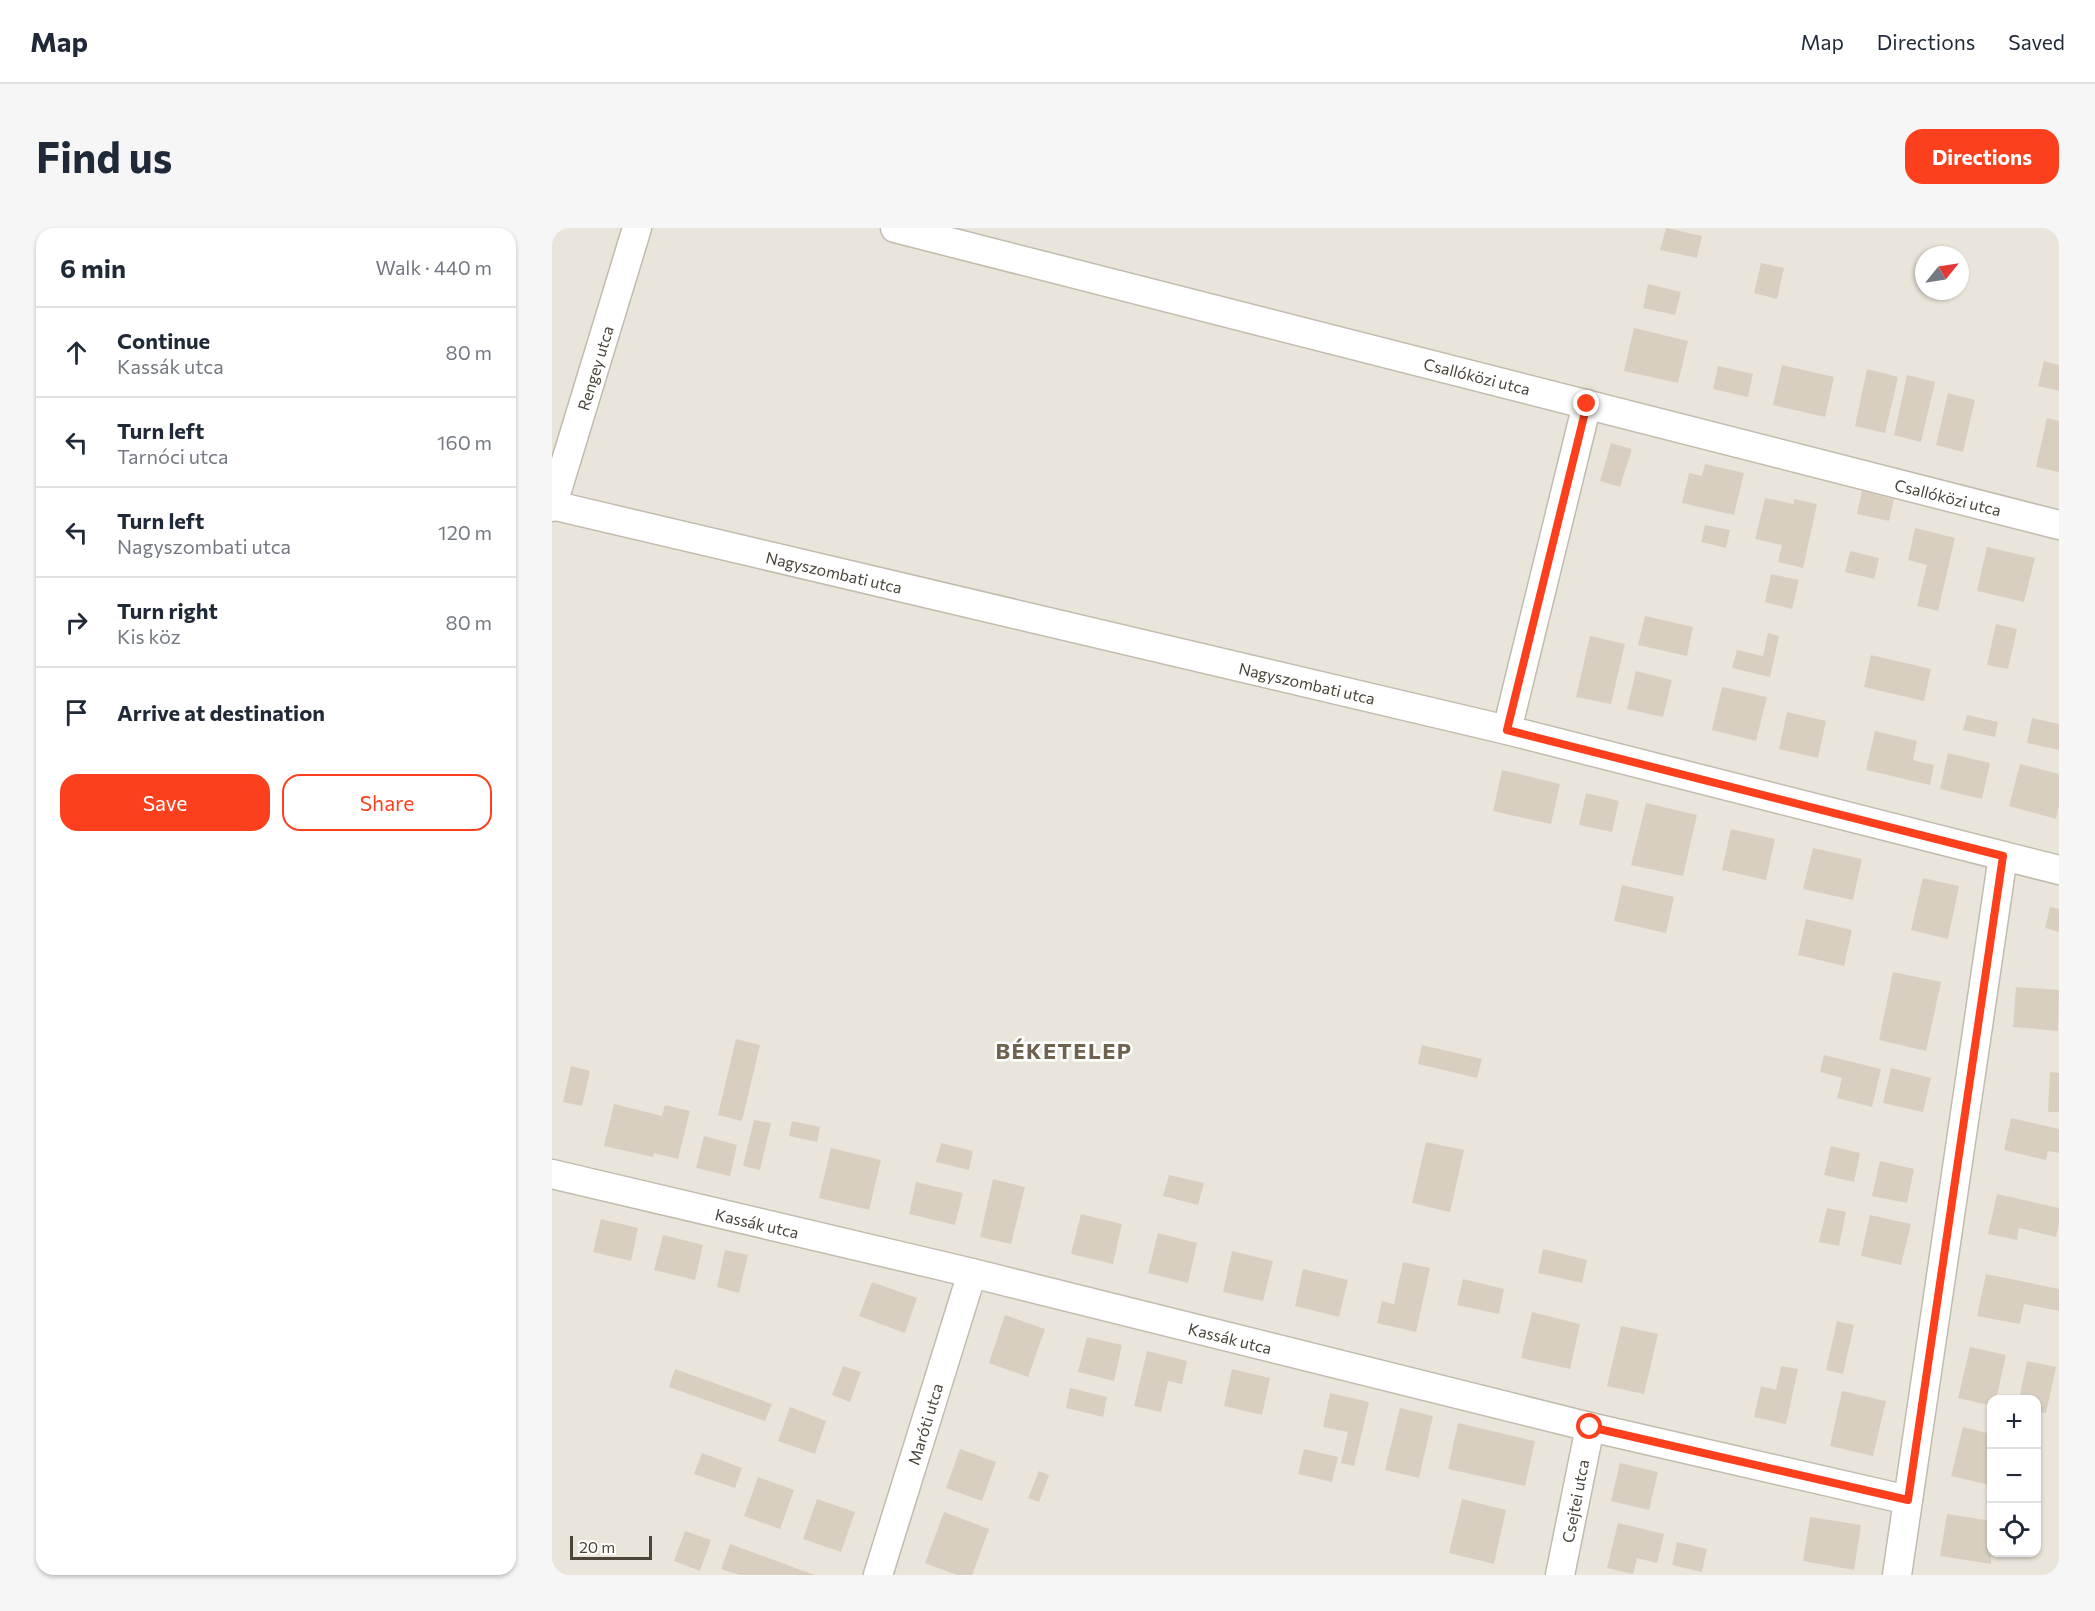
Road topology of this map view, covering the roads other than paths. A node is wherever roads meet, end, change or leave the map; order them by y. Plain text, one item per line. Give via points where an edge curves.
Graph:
1 (637, 228) edge
2 (895, 228) edge
3 (1587, 404) junction
4 (552, 506) edge
5 (2059, 525) edge
6 (1507, 730) junction
7 (2003, 856) junction
8 (2059, 870) edge
9 (552, 1174) edge
10 (972, 1273) junction
11 (1590, 1427) junction
12 (1908, 1500) junction
13 (878, 1575) edge
14 (1560, 1575) edge
15 (1896, 1575) edge

1 - 4 street, Rengey utca
2 - 3 street, Csallóközi utca
3 - 5 street, Csallóközi utca
3 - 6 street
4 - 6 street, Nagyszombati utca
6 - 7 street, Nagyszombati utca
7 - 8 street, Nagyszombati utca
7 - 12 street
9 - 10 street, Kassák utca
10 - 11 street, Kassák utca
10 - 13 street, Maróti utca
11 - 12 street, Kassák utca
11 - 14 street, Csejtei utca
12 - 15 street

